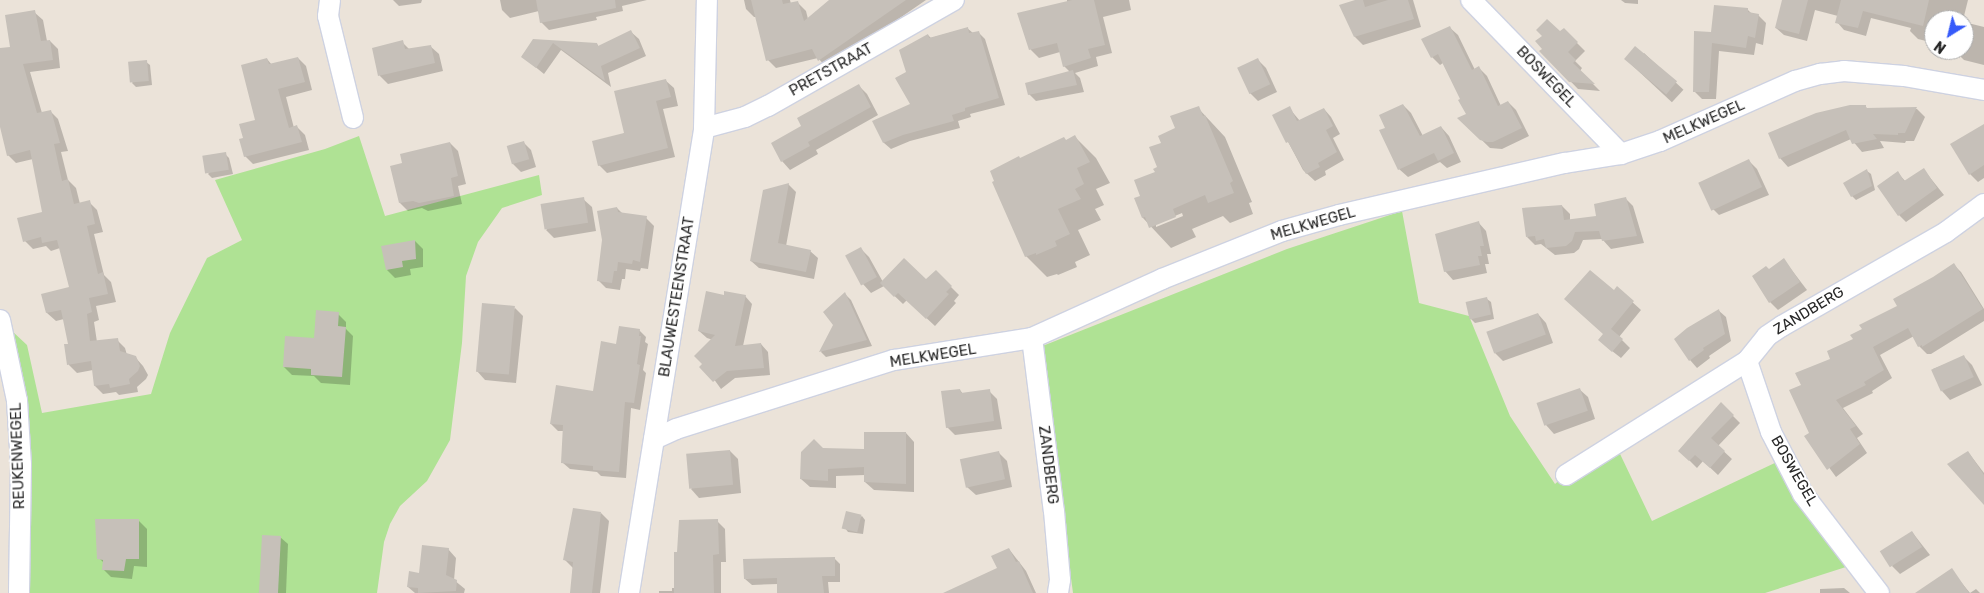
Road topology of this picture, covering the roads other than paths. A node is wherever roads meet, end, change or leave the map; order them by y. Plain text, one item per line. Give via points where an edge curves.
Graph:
1 (330, 0) edge
2 (707, 0) edge
3 (954, 0) edge
4 (1471, 0) edge
5 (1984, 90) edge
6 (352, 118) dead end
7 (704, 128) junction
8 (1620, 154) junction
9 (1984, 204) edge
10 (0, 320) edge
11 (1032, 338) junction
12 (1747, 361) junction
13 (654, 439) junction
14 (1566, 476) dead end
15 (19, 593) edge
16 (629, 593) edge
17 (1058, 593) edge
18 (1879, 593) edge

1 - 6 street via 328,16
2 - 7 street, BLAUWESTEENSTRAAT
3 - 7 street, PRETSTRAAT via 768,106 745,117
4 - 8 street, BOSWEGEL
5 - 8 street, MELKWEGEL via 1904,76 1844,71 1820,74 1660,142
7 - 13 street, BLAUWESTEENSTRAAT
8 - 11 street, MELKWEGEL via 1555,165 1282,231 1162,279
9 - 12 street, ZANDBERG via 1946,232 1782,326 1767,336
10 - 15 street, REUKENWEGEL via 17,401 21,464
11 - 13 street, MELKWEGEL via 894,360
11 - 17 street, ZANDBERG via 1054,511 1060,580
12 - 14 street, ZANDBERG
12 - 18 street, BOSWEGEL via 1771,432 1803,494
13 - 16 street, BLAUWESTEENSTRAAT

